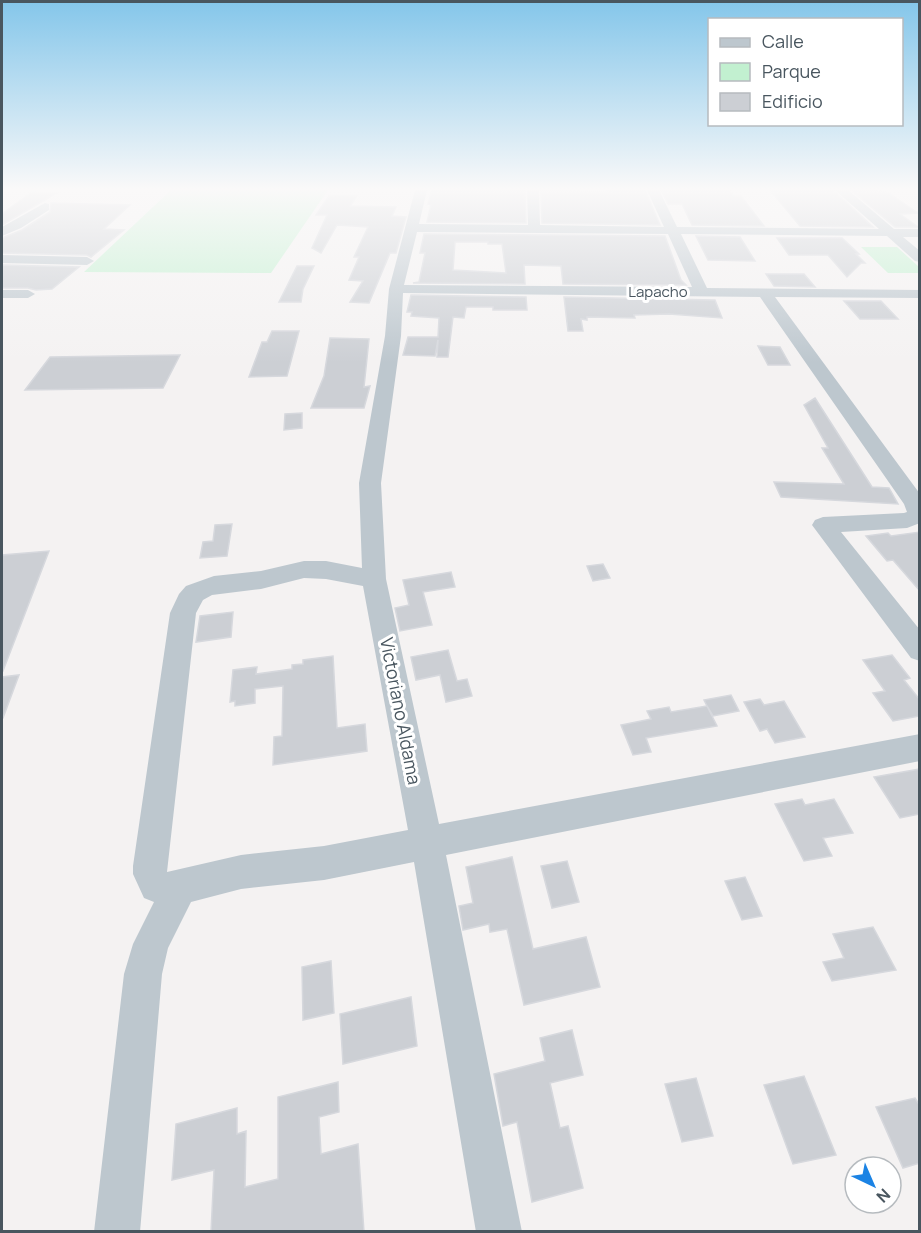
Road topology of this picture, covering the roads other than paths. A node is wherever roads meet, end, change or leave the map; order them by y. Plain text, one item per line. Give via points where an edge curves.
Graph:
1 (407, 248) edge
2 (680, 248) edge
3 (908, 248) edge
4 (920, 258) edge
5 (2, 259) edge
6 (87, 261) dead end
7 (396, 289) junction
8 (701, 291) junction
9 (2, 294) edge
10 (28, 294) dead end
11 (765, 294) junction
12 (920, 294) edge
13 (374, 579) junction
14 (920, 650) edge
15 (920, 747) edge
16 (427, 843) junction
17 (180, 888) junction
18 (117, 1232) edge
19 (499, 1232) edge

1 - 7 street, Victoriano Aldama
2 - 8 street
3 - 4 street
5 - 6 street
7 - 8 street, Lapacho
7 - 13 street, Victoriano Aldama via 393,336 370,483
8 - 11 street, Lapacho
9 - 10 street
11 - 12 street, Lapacho
11 - 14 street via 915,503 919,515 907,520 823,525
13 - 16 street, Victoriano Aldama
13 - 17 street via 317,569 300,570 259,580 211,585 197,591 186,604 150,866 156,886
15 - 16 street
16 - 17 street via 324,863 240,872
16 - 19 street, Victoriano Aldama
17 - 18 street via 151,944 143,974

